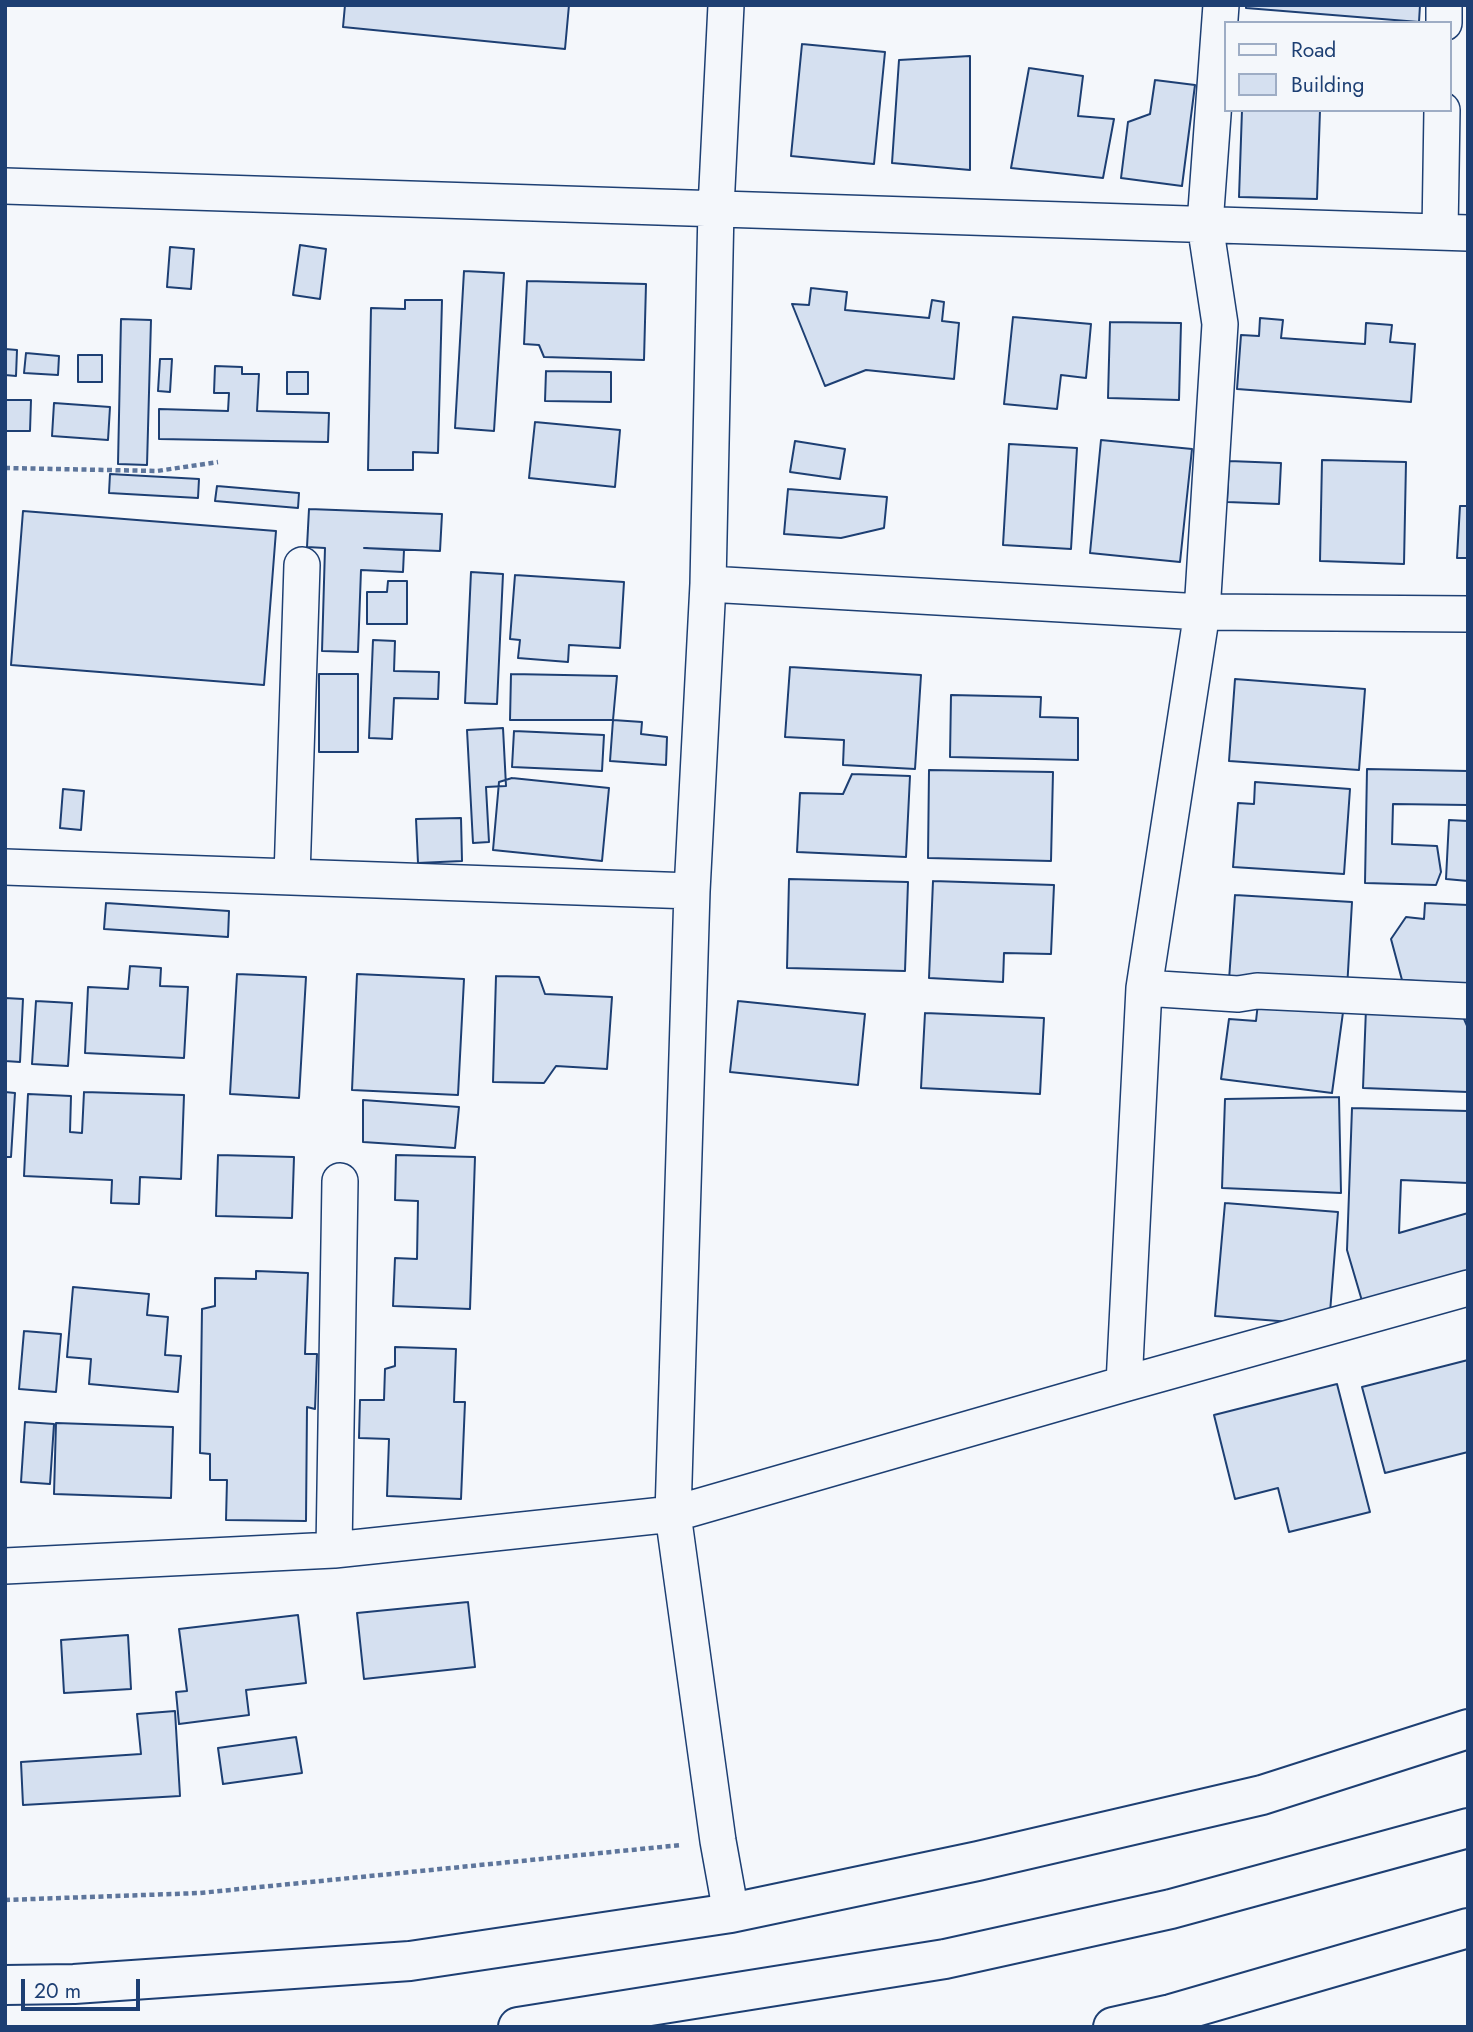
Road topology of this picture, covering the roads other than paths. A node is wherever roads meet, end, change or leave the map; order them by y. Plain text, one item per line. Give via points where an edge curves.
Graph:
1 (726, 5) edge
2 (1221, 5) edge
3 (1442, 112) edge
4 (5, 186) edge
5 (716, 208) junction
6 (1205, 224) junction
7 (1454, 233) edge
8 (302, 565) dead end
9 (708, 584) junction
10 (1202, 612) junction
11 (1468, 614) edge
12 (5, 867) edge
13 (292, 877) junction
14 (692, 891) junction
15 (1144, 988) junction
16 (1468, 1001) edge
17 (340, 1181) dead end
18 (1468, 1289) edge
19 (1124, 1384) junction
20 (673, 1514) junction
21 (334, 1550) junction
22 (5, 1566) edge
23 (1468, 1729) edge
24 (1468, 1828) edge
25 (731, 1913) junction
26 (1468, 1928) edge
27 (5, 1985) edge
28 (519, 2027) edge
29 (1113, 2027) edge

1 - 5 street
2 - 6 street
3 - 7 street
4 - 5 street
5 - 6 street
5 - 9 street
6 - 7 street
6 - 10 street via 1220,324
8 - 13 street
9 - 10 street
9 - 14 street
10 - 11 street
10 - 15 street
12 - 13 street
13 - 14 street
14 - 20 street
15 - 16 street
15 - 19 street
17 - 21 street
18 - 19 street
19 - 20 street
20 - 21 street
20 - 25 street
21 - 22 street
23 - 25 main road via 1262,1795
24 - 28 main road via 1171,1909 958,1956
25 - 27 main road via 410,1961
26 - 29 main road

